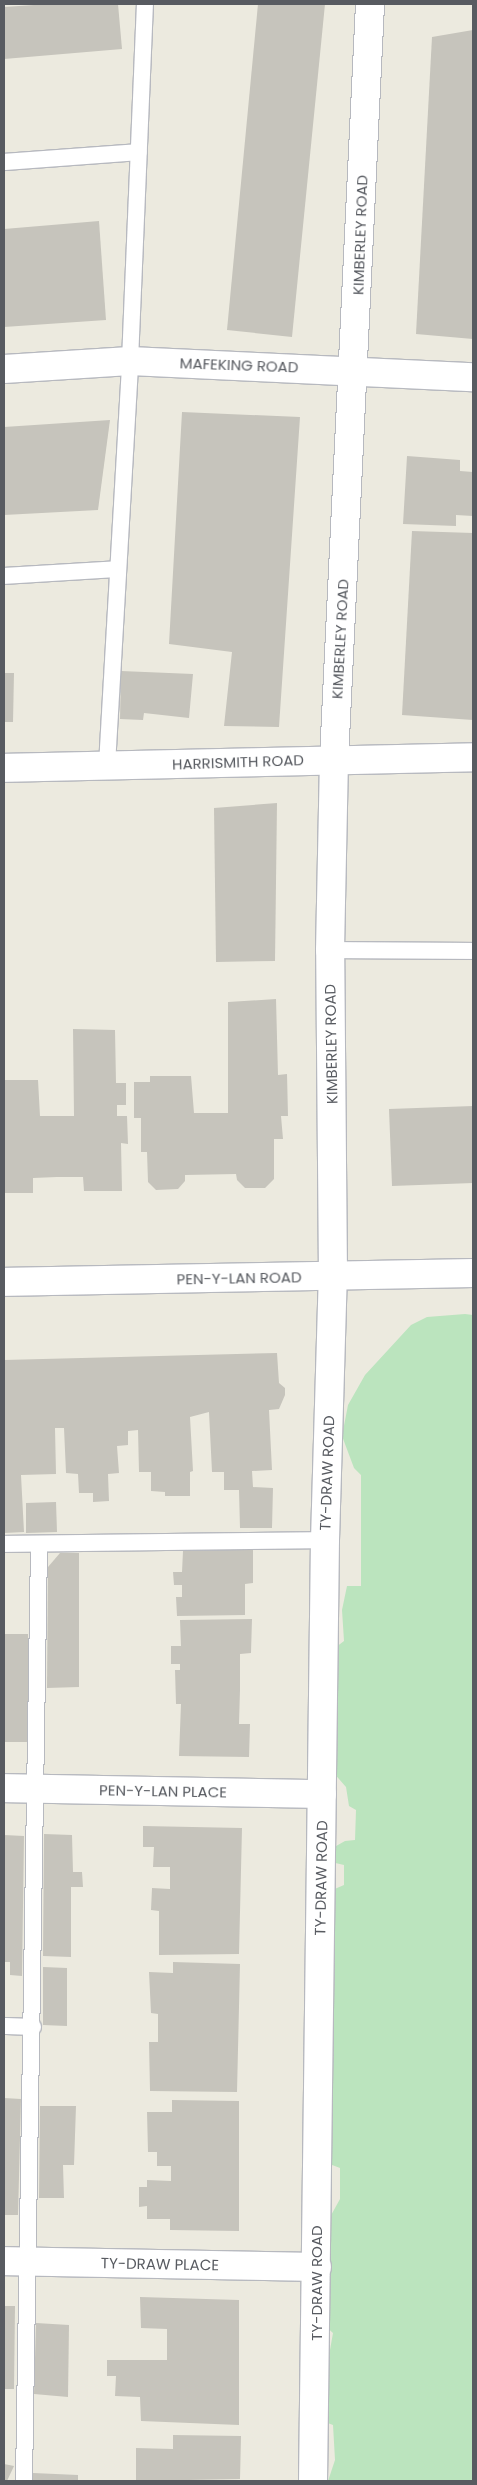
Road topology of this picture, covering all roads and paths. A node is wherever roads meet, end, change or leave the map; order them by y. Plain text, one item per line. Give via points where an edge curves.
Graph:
1 (145, 4) edge
2 (370, 4) edge
3 (139, 152) junction
4 (4, 162) edge
5 (130, 361) junction
6 (4, 369) edge
7 (355, 370) junction
8 (473, 378) edge
9 (117, 569) junction
10 (4, 576) edge
11 (473, 757) edge
12 (334, 759) junction
13 (107, 765) junction
14 (4, 768) edge
15 (330, 950) junction
16 (473, 951) edge
17 (473, 1272) edge
18 (333, 1276) junction
19 (4, 1282) edge
20 (325, 1540) junction
21 (4, 1544) edge
22 (39, 1544) junction
23 (4, 1788) edge
24 (35, 1789) junction
25 (322, 1794) junction
26 (4, 2026) edge
27 (33, 2027) junction
28 (16, 2261) edge
29 (317, 2267) junction
30 (24, 2481) edge
31 (313, 2481) edge

1 - 3 lane
2 - 7 street, KIMBERLEY ROAD
3 - 4 lane
3 - 5 lane
5 - 6 street, MAFEKING ROAD
5 - 7 street, MAFEKING ROAD
5 - 9 lane
7 - 8 street, MAFEKING ROAD
7 - 12 street, KIMBERLEY ROAD
9 - 10 lane
9 - 13 lane
11 - 12 street, HARRISMITH ROAD
12 - 13 street, HARRISMITH ROAD
12 - 15 street, KIMBERLEY ROAD
13 - 14 street, HARRISMITH ROAD
15 - 16 lane
15 - 18 street, KIMBERLEY ROAD
17 - 18 street, PEN-Y-LAN ROAD
18 - 19 street, PEN-Y-LAN ROAD
18 - 20 street, TY-DRAW ROAD
20 - 22 lane
20 - 25 street, TY-DRAW ROAD
21 - 22 lane
22 - 24 lane
23 - 24 street, PEN-Y-LAN PLACE
24 - 25 street, PEN-Y-LAN PLACE
24 - 27 lane
25 - 29 street, TY-DRAW ROAD
26 - 27 lane
27 - 28 lane
28 - 29 street, TY-DRAW PLACE
28 - 30 lane
29 - 31 street, TY-DRAW ROAD

